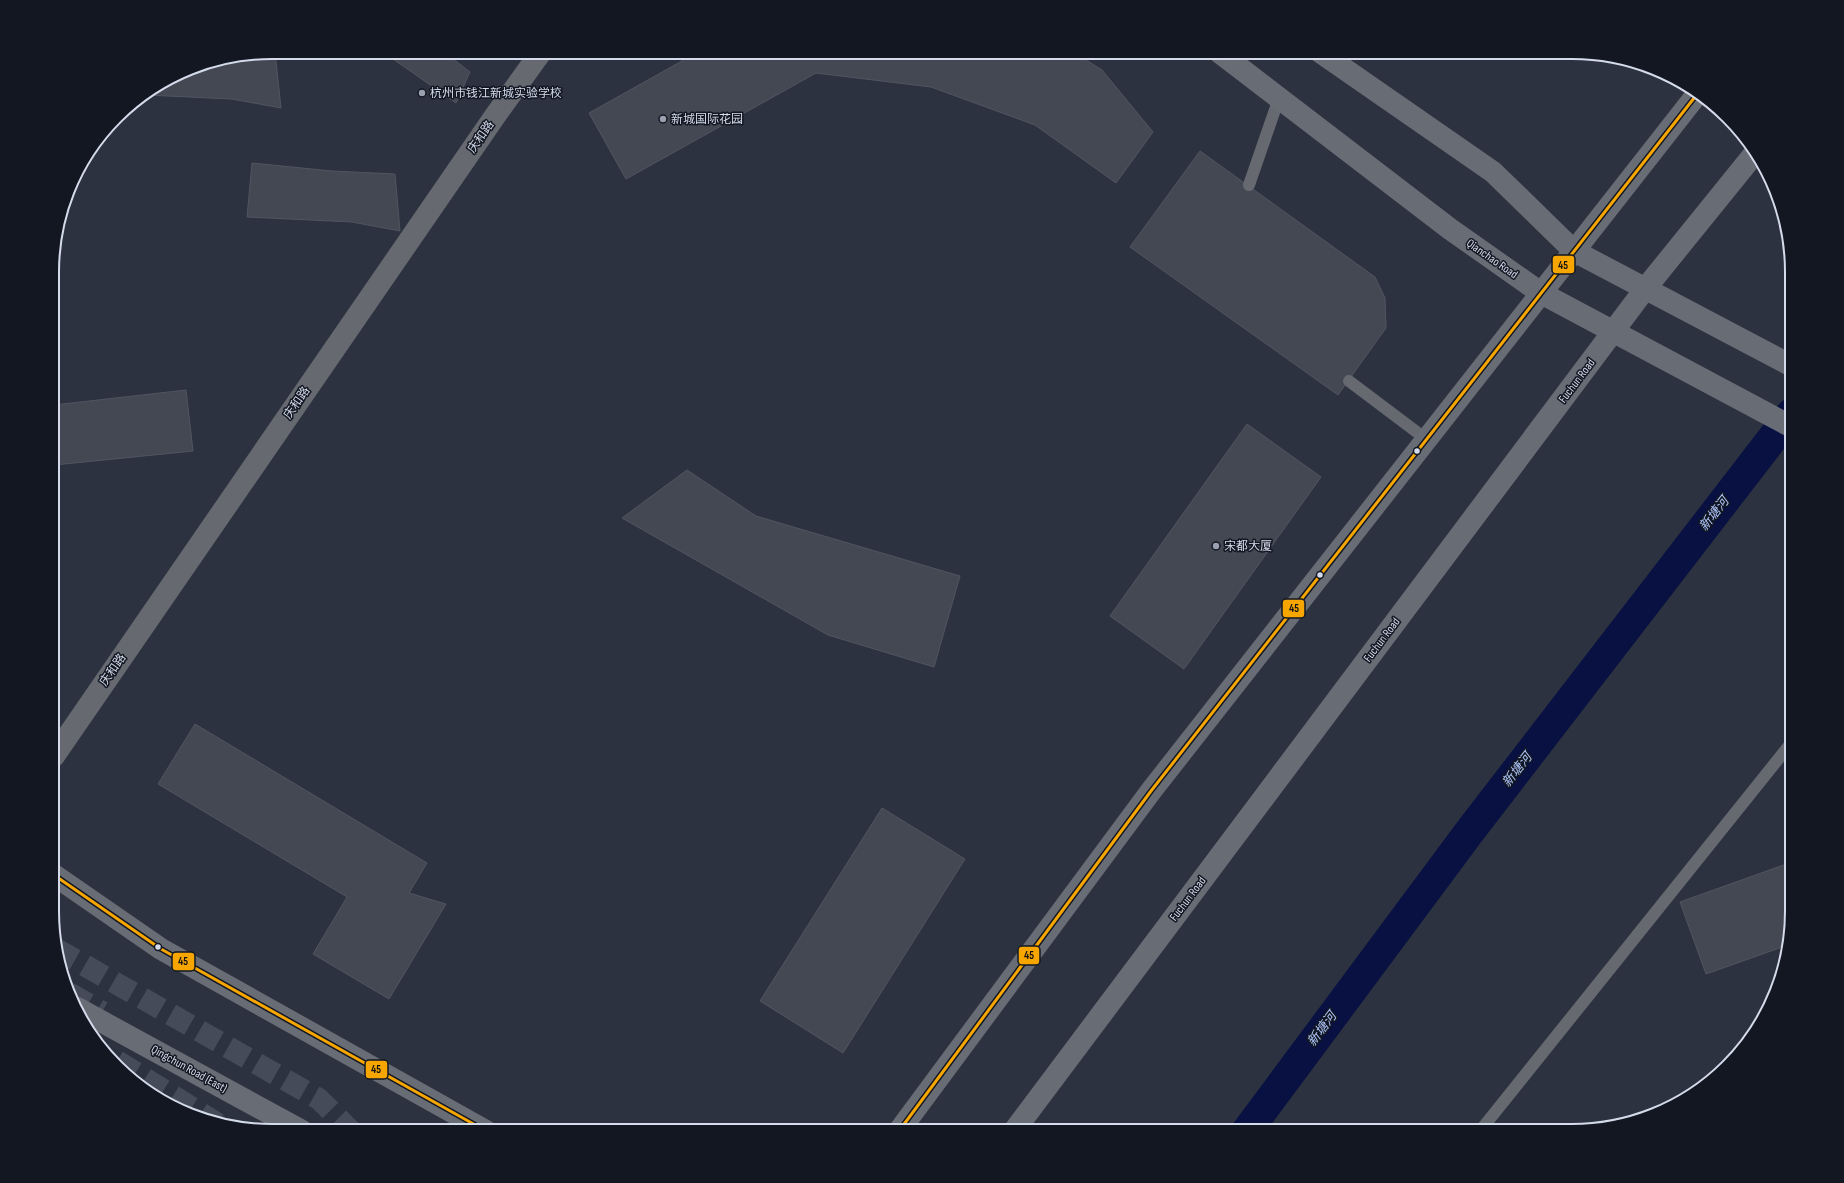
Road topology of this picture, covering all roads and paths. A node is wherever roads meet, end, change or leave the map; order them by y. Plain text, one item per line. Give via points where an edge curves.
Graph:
1 (537, 59) edge
2 (1228, 59) edge
3 (1330, 59) edge
4 (1279, 98) junction
5 (1694, 98) edge
6 (1751, 158) edge
7 (1249, 185) dead end
8 (1574, 251) junction
9 (1646, 289) junction
10 (1541, 293) junction
11 (1613, 332) junction
12 (1785, 362) edge
13 (1349, 381) dead end
14 (1785, 423) edge
15 (1426, 439) junction
16 (59, 749) edge
17 (1785, 751) edge
18 (59, 878) edge
19 (85, 1012) tunnel mouth
20 (289, 1124) edge
21 (474, 1124) edge
22 (904, 1124) edge
23 (1019, 1124) edge
24 (1486, 1124) edge

1 - 16 street, 庆和路
2 - 4 main road, Qianchao Road
3 - 8 main road via 1493,172
4 - 7 lane
4 - 10 main road, Qianchao Road via 1450,229
5 - 8 main road
6 - 9 main road, Fuchun Road
8 - 9 main road
8 - 10 main road
9 - 11 main road, Fuchun Road
9 - 12 main road
10 - 11 main road, Qianchao Road
10 - 15 main road
11 - 14 main road, Qianchao Road
11 - 23 main road, Fuchun Road
13 - 15 lane
15 - 22 main road via 1151,791
17 - 24 lane
18 - 21 main road via 161,949
19 - 20 main road, Qingchun Road (East)

